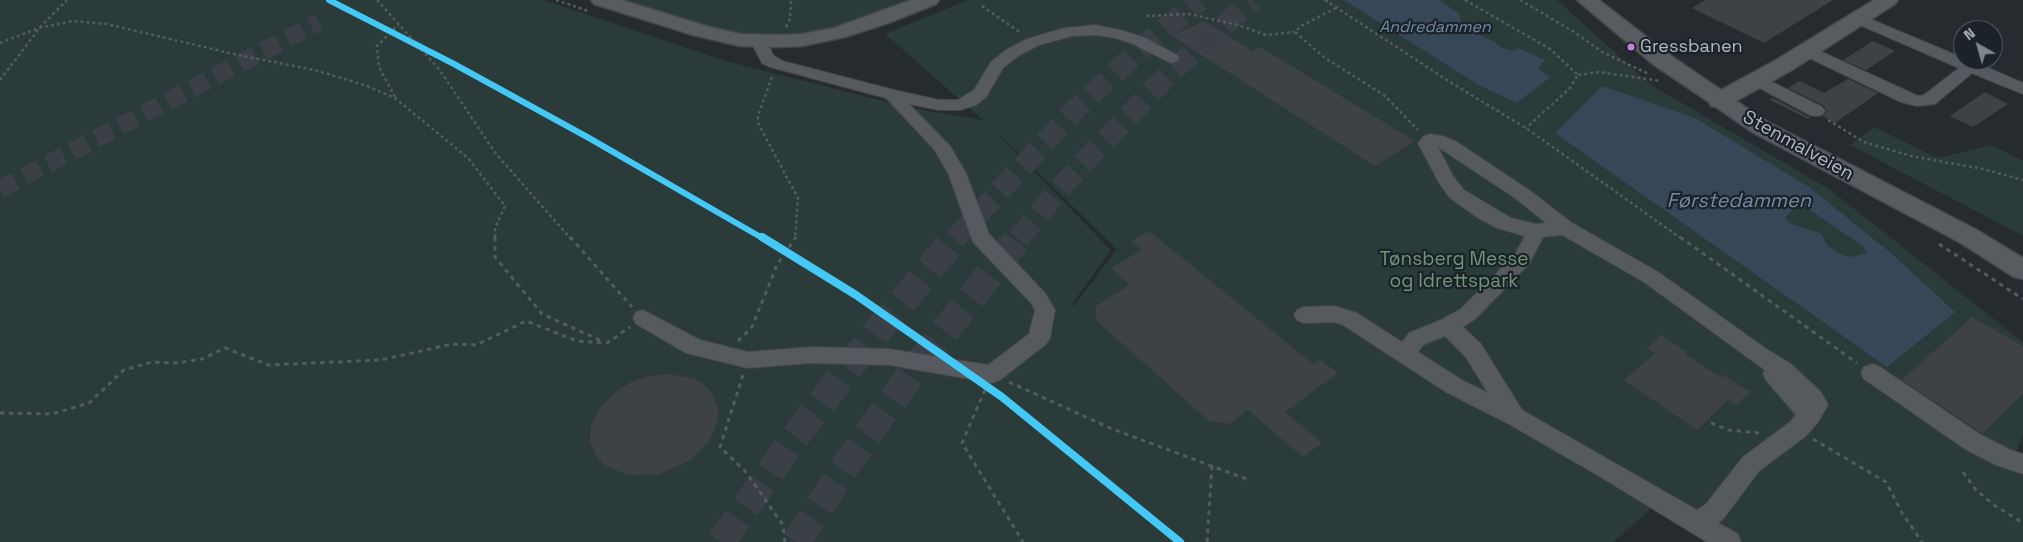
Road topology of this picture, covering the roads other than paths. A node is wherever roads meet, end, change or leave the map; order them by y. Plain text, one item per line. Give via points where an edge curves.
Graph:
1 (600, 0) edge
2 (929, 0) edge
3 (1587, 0) edge
4 (1888, 0) edge
5 (1858, 19) junction
6 (1808, 50) junction
7 (771, 51) junction
8 (1172, 58) dead end
9 (1953, 59) edge
10 (1966, 70) edge
11 (1980, 70) edge
12 (1758, 80) junction
13 (2023, 89) edge
14 (893, 95) junction
15 (1719, 101) junction
16 (1816, 111) road end
17 (1565, 228) junction
18 (1538, 231) junction
19 (2023, 270) edge
20 (1304, 315) dead end
21 (642, 318) road end
22 (1448, 326) junction
23 (1404, 354) junction
24 (1872, 373) road end
25 (1515, 417) junction
26 (2023, 464) edge
27 (1699, 523) junction
28 (1729, 542) edge

1 - 7 main road
2 - 7 main road via 838,33 802,40
3 - 15 main road, Stenmalveien
4 - 5 main road
5 - 6 main road
5 - 9 street
6 - 10 street via 1917,100 1928,100
6 - 12 main road
7 - 14 street
8 - 14 street via 1118,34 1095,30 1071,31 1033,42 1012,53 997,65 986,85 970,101 939,105
11 - 13 street
12 - 15 main road
12 - 16 street
14 - 21 street via 941,146 957,173 980,237 1038,298 1045,310 1039,338 992,374 889,357 811,355 748,360 694,347
15 - 19 main road, Stenmalveien via 1777,137 1943,222
17 - 18 street
17 - 18 street via 1451,146 1437,140 1428,141 1435,161 1457,194 1504,223
17 - 27 street via 1651,277 1760,356 1796,429 1751,464 1715,511
18 - 22 street via 1522,259 1468,314
20 - 23 street via 1334,314 1350,319
22 - 23 street via 1416,339
22 - 25 street via 1473,350
23 - 25 street via 1454,386
24 - 26 street via 1973,442
25 - 27 street
27 - 28 street

